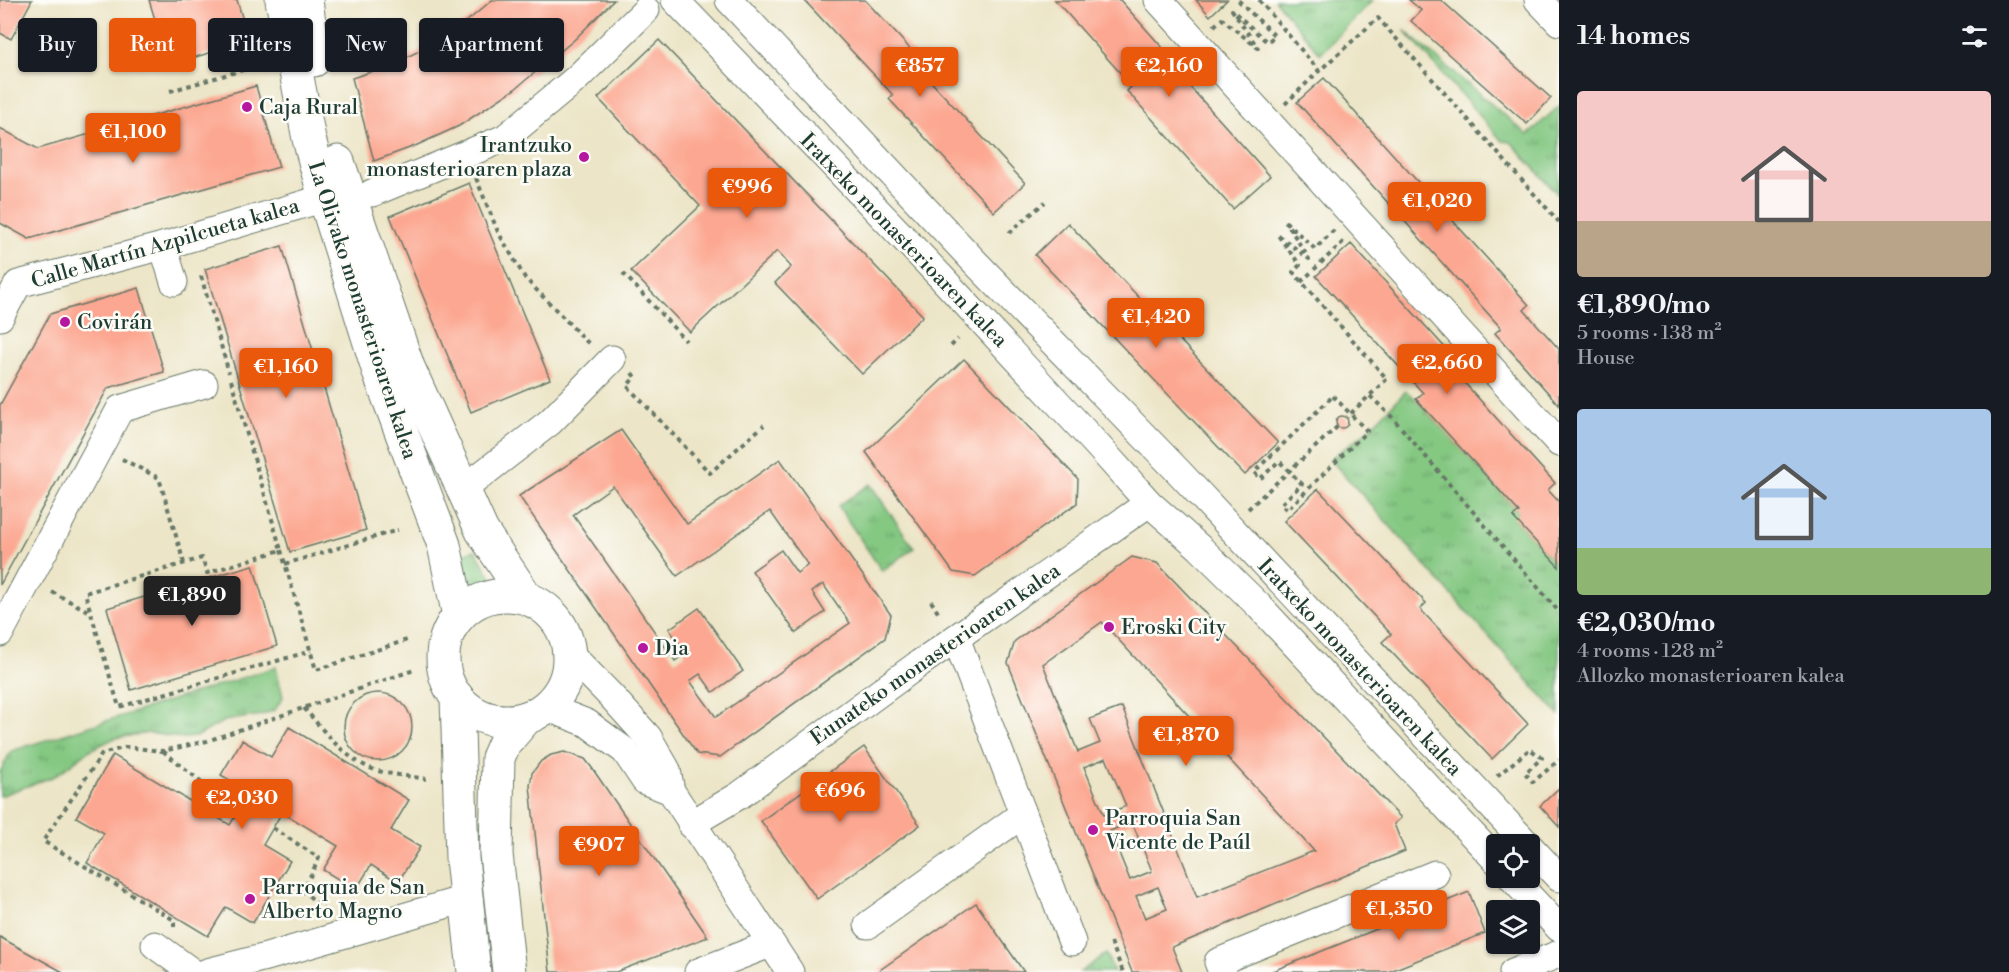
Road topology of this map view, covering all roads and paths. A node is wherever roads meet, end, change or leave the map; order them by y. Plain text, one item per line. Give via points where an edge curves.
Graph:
1 (282, 0) edge
2 (306, 0) edge
3 (675, 0) edge
4 (729, 0) edge
5 (1158, 0) edge
6 (1238, 0) edge
7 (1258, 0) edge
8 (1538, 0) edge
9 (646, 10) dead end
10 (308, 18) edge
11 (1559, 22) edge
12 (1198, 44) junction
13 (325, 49) edge
14 (313, 52) joint
15 (1319, 70) junction
16 (235, 72) edge
17 (170, 92) dead end
18 (1268, 121) junction
19 (466, 156) junction
20 (348, 194) junction
21 (1045, 202) dead end
22 (1356, 219) junction
23 (1559, 222) edge
24 (1009, 233) dead end
25 (163, 246) junction
26 (623, 273) dead end
27 (201, 275) dead end
28 (9, 279) edge
29 (174, 282) dead end
30 (1301, 282) junction
31 (0, 317) edge
32 (958, 339) dead end
33 (686, 341) dead end
34 (951, 346) dead end
35 (610, 356) junction
36 (204, 384) dead end
37 (1370, 396) junction
38 (1351, 413) junction
39 (1347, 417) dead end
40 (764, 425) dead end
41 (1338, 426) dead end
42 (1559, 443) edge
43 (100, 447) junction
44 (1164, 456) junction
45 (1289, 471) junction
46 (1130, 484) junction
47 (1194, 488) junction
48 (462, 490) junction
49 (1158, 511) junction
50 (1229, 526) junction
51 (398, 530) dead end
52 (281, 550) junction
53 (184, 563) junction
54 (285, 564) junction
55 (526, 597) junction
56 (931, 601) dead end
57 (1559, 612) edge
58 (459, 616) junction
59 (940, 616) dead end
60 (0, 633) edge
61 (956, 638) junction
62 (407, 640) dead end
63 (310, 651) junction
64 (570, 654) junction
65 (414, 670) dead end
66 (457, 697) junction
67 (304, 708) junction
68 (536, 713) junction
69 (163, 751) junction
70 (1559, 760) edge
71 (1496, 777) dead end
72 (426, 779) dead end
73 (671, 790) junction
74 (240, 808) dead end
75 (1023, 814) junction
76 (692, 824) junction
77 (273, 828) dead end
78 (1518, 834) edge
79 (1486, 849) edge
80 (1540, 858) edge
81 (1435, 874) dead end
82 (1559, 878) edge
83 (1521, 888) edge
84 (465, 898) junction
85 (323, 908) dead end
86 (868, 925) dead end
87 (1559, 928) edge
88 (165, 941) joint
89 (1072, 942) dead end
90 (1111, 942) dead end
91 (770, 944) junction
92 (1559, 954) edge
93 (192, 972) edge
94 (207, 972) edge
95 (474, 972) edge
96 (509, 972) edge
97 (698, 972) edge
98 (790, 972) edge
99 (1123, 972) edge
100 (1222, 972) edge
101 (1513, 972) edge

1 - 20 main road, La Olivako monasterioaren kalea via 309,139
2 - 10 main road, La Olivako monasterioaren kalea
3 - 46 street, Iratxeko monasterioaren kalea via 941,277
4 - 44 street, Iratxeko monasterioaren kalea
5 - 12 street
6 - 12 path via 1275,36 1267,42 1232,10 1258,48 1222,19
7 - 15 path
8 - 11 street
9 - 19 street via 576,79 505,138
12 - 18 street
13 - 14 street
14 - 20 main road, La Olivako monasterioaren kalea via 329,131
15 - 18 path
15 - 23 path via 1378,18
16 - 17 path
18 - 22 street
19 - 20 street
19 - 35 path via 498,232 525,278 589,346
20 - 25 street, Calle Martín Azpilcueta kalea
20 - 48 main road, La Olivako monasterioaren kalea via 408,367
20 - 58 main road, La Olivako monasterioaren kalea via 380,375 444,545
21 - 24 path
22 - 30 path
22 - 30 path via 1315,249 1286,222 1309,259 1277,234 1300,265 1293,272
22 - 42 street
25 - 28 street, Calle Martín Azpilcueta kalea
25 - 29 street
26 - 33 path
27 - 52 path
28 - 31 street, Calle Martín Azpilcueta kalea
30 - 37 path via 1387,379
32 - 34 path
35 - 40 path via 635,377 627,386 710,473
35 - 48 street via 550,422
36 - 43 street via 120,409
37 - 38 path
37 - 57 path
38 - 39 path
38 - 45 path via 1333,396 1254,472 1260,479 1279,461
38 - 45 path via 1366,431 1287,510 1281,504 1302,483
41 - 45 path
43 - 53 path via 159,478
43 - 60 street
44 - 46 street via 1143,462
44 - 47 street, Iratxeko monasterioaren kalea
45 - 50 path
46 - 49 street, Iratxeko monasterioaren kalea
47 - 49 street via 1192,500 1178,517
47 - 50 street, Iratxeko monasterioaren kalea
48 - 55 main road, La Olivako monasterioaren kalea via 482,531
49 - 61 street, Eunateko monasterioaren kalea
49 - 79 street, Iratxeko monasterioaren kalea via 1259,606
50 - 78 street, Iratxeko monasterioaren kalea
51 - 54 path
52 - 53 path via 207,573 202,558
52 - 54 path
53 - 63 path via 85,594 119,708
54 - 63 path
55 - 58 main road via 489,596
55 - 64 main road via 556,618
56 - 59 path
58 - 66 main road via 446,637 444,666
61 - 75 street
61 - 76 street, Eunateko monasterioaren kalea via 740,795
62 - 63 path via 316,670
64 - 68 main road via 558,695
64 - 73 street via 648,737 667,770
65 - 67 path
66 - 68 main road via 490,719
66 - 84 main road
67 - 69 path via 207,741
67 - 72 path via 353,760 376,770
68 - 73 street via 587,723 625,751 645,781
68 - 96 main road via 504,744 498,759 496,854
69 - 74 path
69 - 88 path via 126,747 102,754 43,841 174,920
70 - 71 path via 1533,782 1525,773 1542,758 1530,749
73 - 76 street
75 - 86 street
75 - 89 street
76 - 91 street
77 - 85 path via 319,858 303,891
80 - 82 street, Iratxeko monasterioaren kalea
81 - 100 street via 1218,962
83 - 87 street
84 - 94 street
84 - 95 main road
88 - 93 street
90 - 99 path
91 - 97 street
91 - 98 street
92 - 101 street

